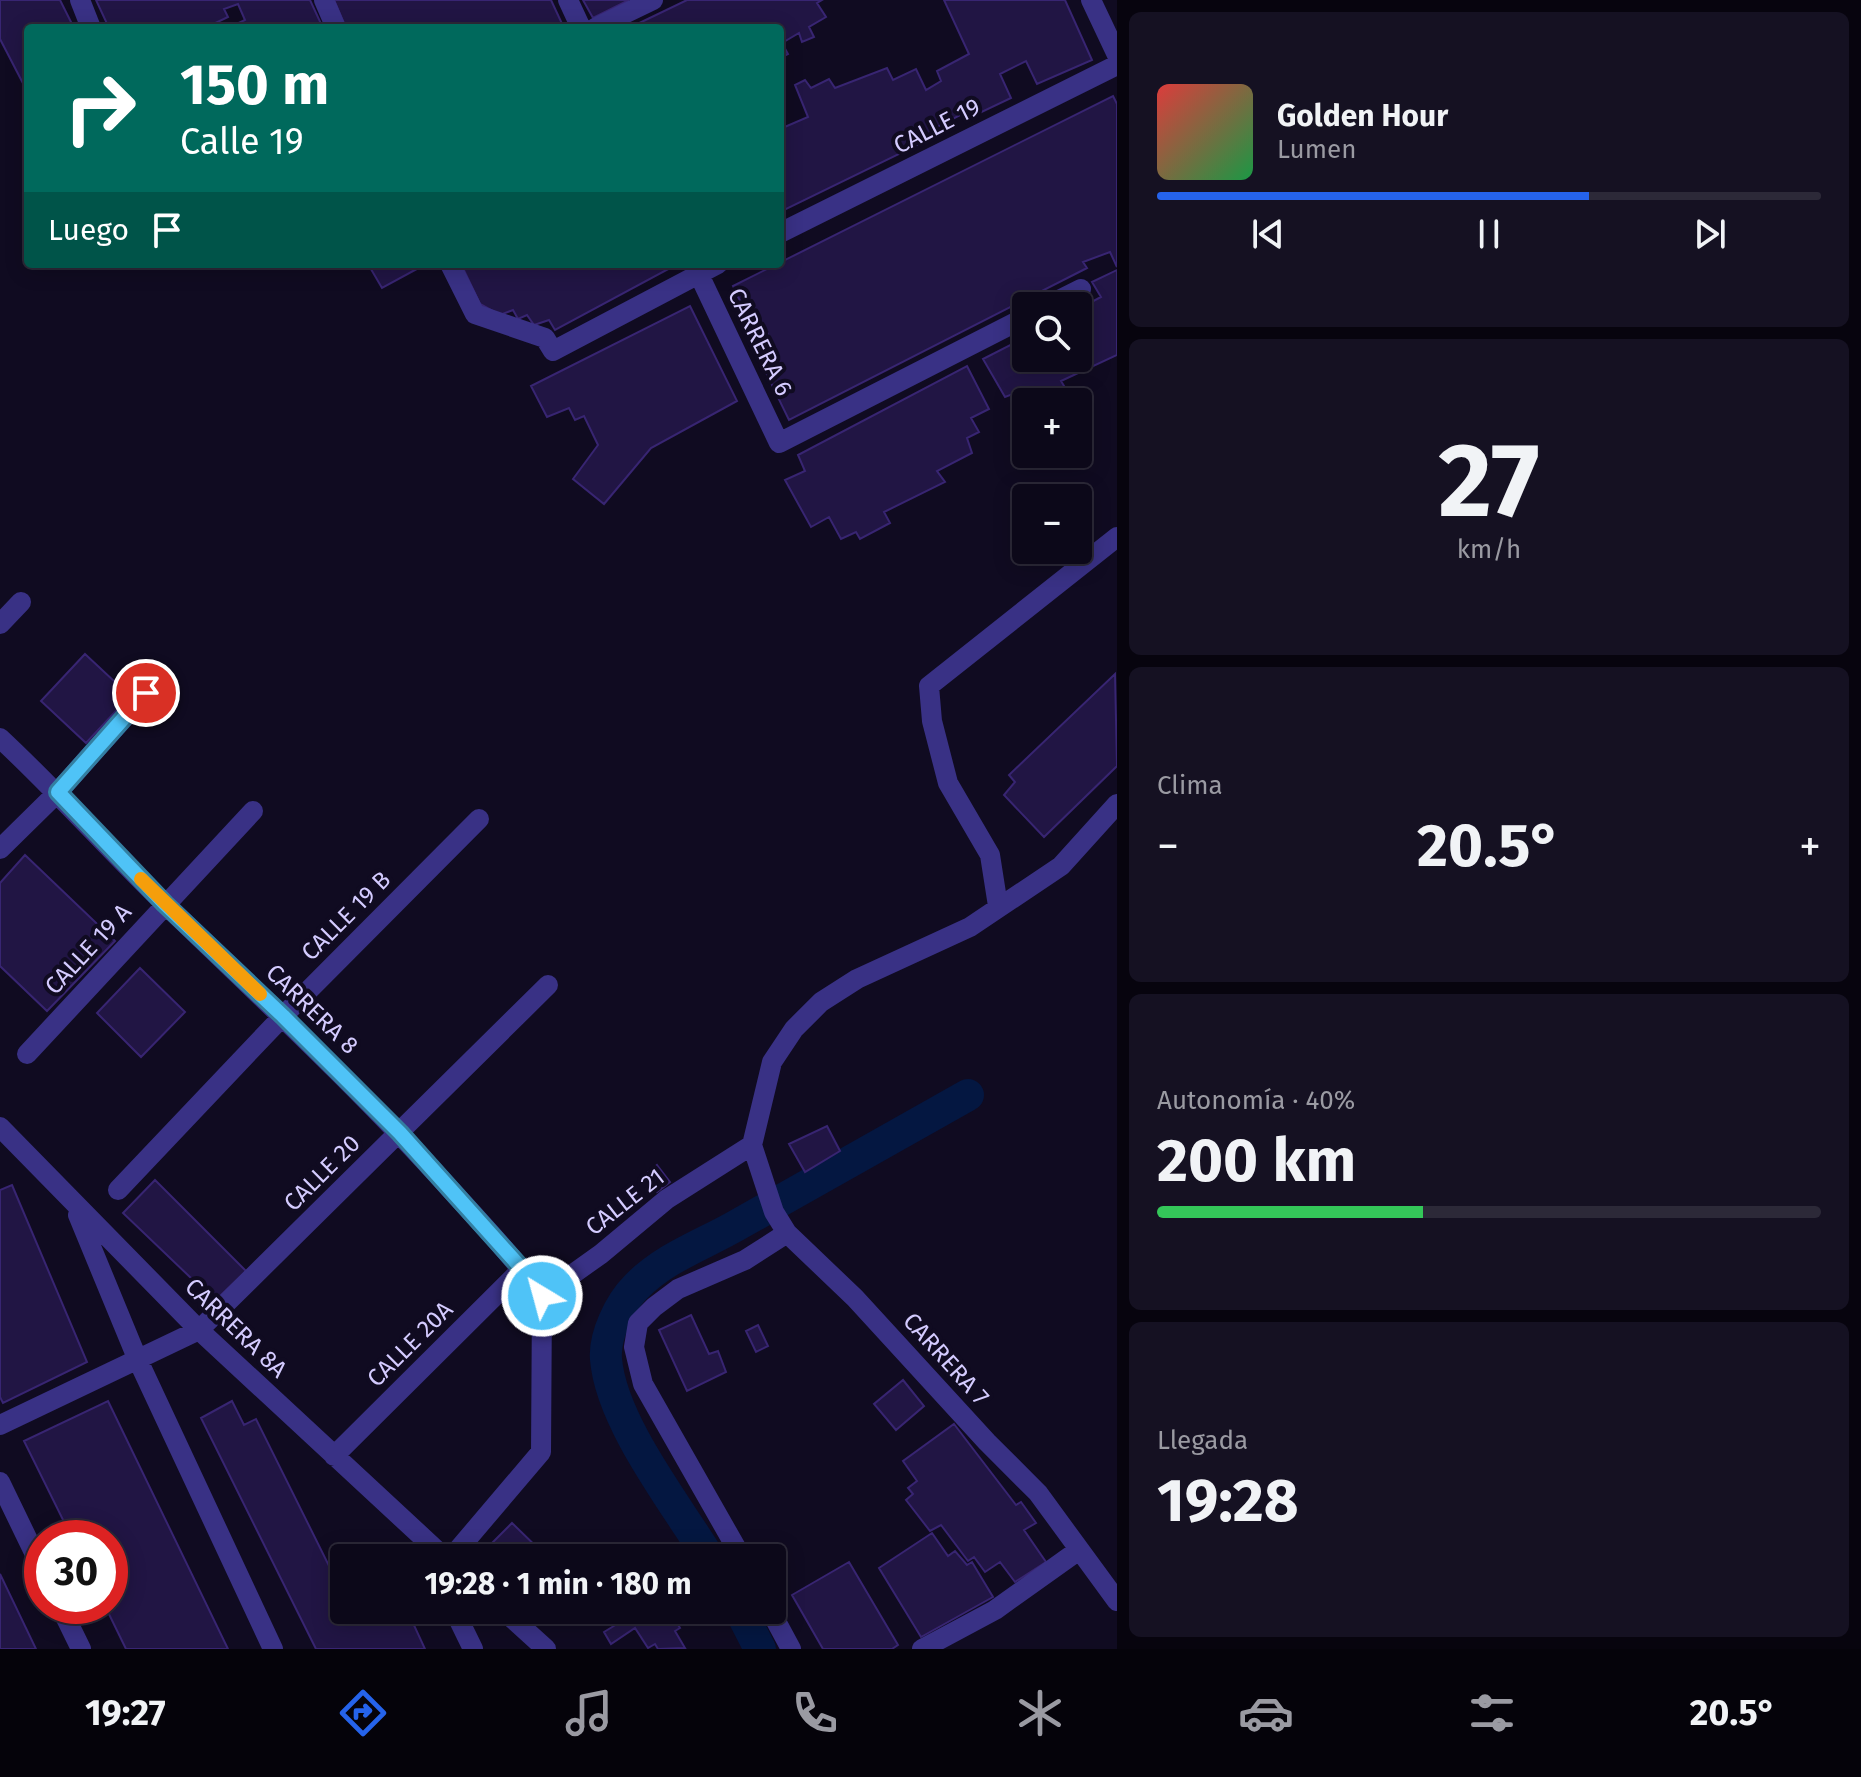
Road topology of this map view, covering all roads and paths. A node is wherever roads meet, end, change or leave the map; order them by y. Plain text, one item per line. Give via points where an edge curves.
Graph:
1 (80, 0) edge
2 (324, 0) edge
3 (568, 0) edge
4 (653, 0) edge
5 (1091, 0) edge
6 (89, 24) edge
7 (334, 24) edge
8 (579, 24) edge
9 (603, 24) edge
10 (1117, 55) edge
11 (1117, 65) edge
12 (784, 231) edge
13 (452, 268) edge
14 (696, 269) edge
15 (1081, 289) dead end
16 (1075, 292) edge
17 (1012, 324) edge
18 (1117, 537) edge
19 (21, 602) dead end
20 (0, 624) edge
21 (146, 693) dead end
22 (0, 738) edge
23 (58, 792) junction
24 (1117, 804) edge
25 (253, 811) dead end
26 (479, 819) dead end
27 (0, 849) edge
28 (165, 904) junction
29 (998, 906) junction
30 (548, 985) dead end
31 (283, 1016) junction
32 (27, 1054) dead end
33 (0, 1127) edge
34 (400, 1133) junction
35 (752, 1145) junction
36 (118, 1190) dead end
37 (74, 1206) junction
38 (787, 1233) junction
39 (522, 1269) junction
40 (542, 1296) junction
41 (199, 1330) junction
42 (137, 1358) junction
43 (0, 1425) edge
44 (334, 1456) junction
45 (0, 1482) edge
46 (24, 1532) edge
47 (432, 1544) edge
48 (460, 1544) edge
49 (734, 1544) edge
50 (1079, 1550) junction
51 (1117, 1601) edge
52 (69, 1624) edge
53 (461, 1624) edge
54 (518, 1624) edge
55 (778, 1624) edge
56 (81, 1649) edge
57 (273, 1649) edge
58 (473, 1649) edge
59 (546, 1649) edge
60 (791, 1649) edge
61 (922, 1649) edge

1 - 6 street
2 - 7 street
3 - 8 street
4 - 9 street
5 - 10 street
11 - 12 street, CALLE 19
13 - 14 street via 475,314 545,338 553,351
14 - 17 street, CARRERA 6 via 779,443
15 - 16 street
18 - 29 street via 929,686 948,783 990,855
19 - 20 street
21 - 23 street
22 - 23 street, CARRERA 8
23 - 27 street
23 - 28 street, CARRERA 8
24 - 29 street via 1061,866
25 - 28 street, CALLE 19 A
26 - 31 street, CALLE 19 B
28 - 31 street, CARRERA 8
28 - 32 street, CALLE 19 A
29 - 35 street via 970,927 857,979 821,1002 772,1062
30 - 34 street, CALLE 20
31 - 34 street, CARRERA 8
31 - 36 street, CALLE 19 B
33 - 37 street, CARRERA 8A
34 - 39 street, CARRERA 8
34 - 41 street, CALLE 20
35 - 38 street, CARRERA 7 via 763,1185
35 - 40 street, CALLE 21 via 667,1199
37 - 41 street, CARRERA 8A
37 - 42 street
38 - 49 street via 745,1260 678,1289 638,1323 634,1347 643,1384
38 - 50 street, CARRERA 7 via 1038,1493
39 - 40 street, CARRERA 8
39 - 44 street, CALLE 20A
40 - 48 street via 541,1452
41 - 42 street
41 - 44 street, CARRERA 8A
42 - 43 street
42 - 57 street
44 - 47 street, CARRERA 8A
45 - 46 street
50 - 51 street, CARRERA 7
50 - 61 street via 995,1610
52 - 56 street
53 - 58 street
54 - 59 street
55 - 60 street

